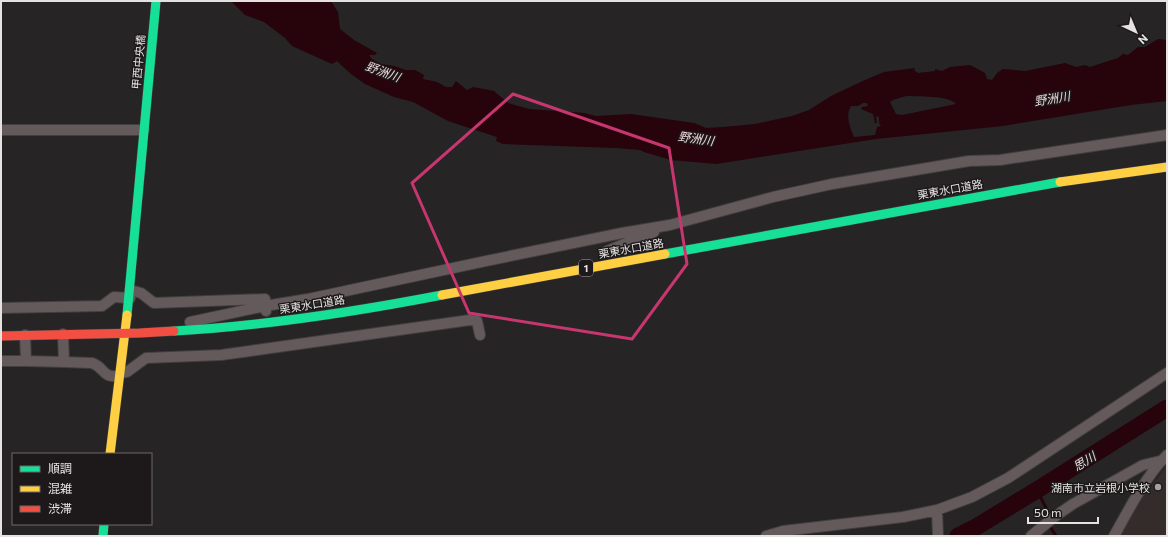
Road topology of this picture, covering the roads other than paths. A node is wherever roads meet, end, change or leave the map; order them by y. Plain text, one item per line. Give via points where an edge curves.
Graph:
1 (156, 1) edge
2 (144, 127) junction
3 (1, 130) edge
4 (1167, 135) edge
5 (1167, 167) edge
6 (670, 225) junction
7 (607, 251) dead end
8 (130, 294) junction
9 (265, 306) junction
10 (1, 308) edge
11 (269, 323) junction
12 (184, 324) dead end
13 (125, 333) junction
14 (63, 334) junction
15 (25, 335) junction
16 (480, 335) dead end
17 (1, 336) edge
18 (1, 361) edge
19 (26, 361) junction
20 (64, 362) junction
21 (120, 374) junction
22 (1167, 374) edge
23 (110, 453) edge
24 (1164, 458) edge
25 (937, 511) junction
26 (104, 525) edge
27 (103, 536) edge
28 (766, 536) edge
29 (938, 536) edge
30 (1031, 536) edge
31 (1114, 536) edge

1 - 2 main road, 甲西中央橋
2 - 3 street
2 - 8 main road, 甲西中央橋
4 - 6 street via 1000,160 969,161 846,182
5 - 11 main road, 栗東水口道路 / 1 via 1036,186 400,303
6 - 7 street
6 - 9 street
8 - 9 street via 141,293 154,303 265,299
8 - 10 street via 114,297 102,306
8 - 13 main road, 甲西中央橋
9 - 11 street
9 - 12 street
11 - 13 main road, 栗東水口道路 / 1
13 - 14 main road, 栗東水口道路 / 1
13 - 21 main road, 甲西中央橋
14 - 15 main road, 栗東水口道路 / 1
14 - 20 street
15 - 17 main road, 栗東水口道路 / 1
15 - 19 street
16 - 21 street via 477,321 470,320 221,355 146,358
18 - 19 street
19 - 20 street
20 - 21 street via 92,363 111,377
21 - 23 main road, 甲西中央橋
22 - 25 street via 1008,478
24 - 30 street via 1143,465 1073,504
24 - 31 street via 1146,482
25 - 28 street via 783,531
25 - 29 street
26 - 27 main road

